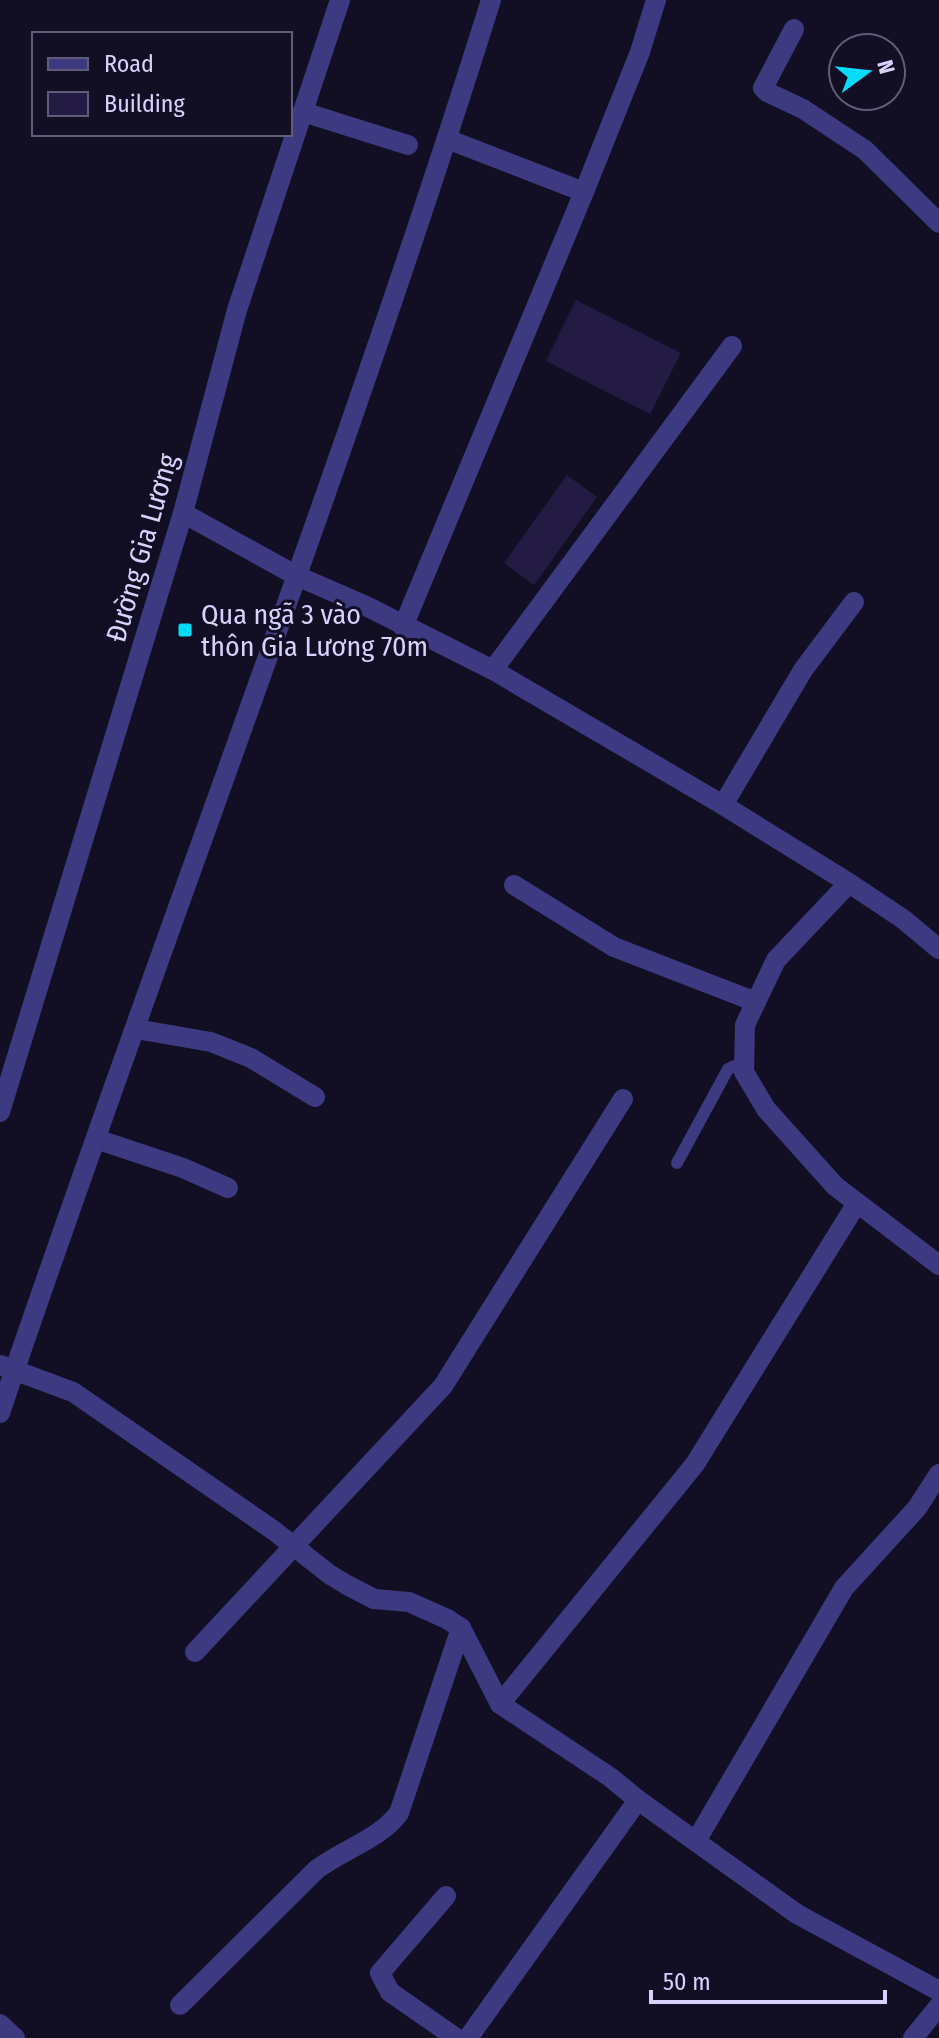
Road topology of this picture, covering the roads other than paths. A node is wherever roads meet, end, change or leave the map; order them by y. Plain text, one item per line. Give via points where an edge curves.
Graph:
1 (340, 0) edge
2 (491, 0) edge
3 (656, 0) edge
4 (794, 29) dead end
5 (303, 112) junction
6 (447, 139) junction
7 (408, 145) dead end
8 (584, 192) junction
9 (939, 223) edge
10 (732, 346) dead end
11 (183, 513) junction
12 (297, 576) junction
13 (854, 602) dead end
14 (403, 627) junction
15 (493, 670) junction
16 (723, 805) junction
17 (849, 883) junction
18 (514, 885) dead end
19 (939, 949) edge
20 (756, 1002) junction
21 (136, 1029) junction
22 (744, 1062) junction
23 (315, 1097) dead end
24 (623, 1099) dead end
25 (0, 1112) edge
26 (96, 1139) junction
27 (677, 1163) dead end
28 (228, 1188) dead end
29 (857, 1203) junction
30 (939, 1265) edge
31 (7, 1368) edge
32 (0, 1413) edge
33 (939, 1474) edge
34 (294, 1546) junction
35 (461, 1628) junction
36 (195, 1652) dead end
37 (500, 1704) junction
38 (638, 1800) junction
39 (696, 1841) junction
40 (446, 1896) dead end
41 (939, 1991) edge
42 (180, 2005) dead end
43 (939, 2006) edge
44 (0, 2024) edge
45 (15, 2038) edge
46 (456, 2038) edge
47 (468, 2038) edge
48 (913, 2038) edge

1 - 5 street, Đường Gia Lương
2 - 6 street
3 - 8 street
4 - 9 street via 763,88 865,150
5 - 7 street
5 - 11 street, Đường Gia Lương via 237,310
6 - 8 street
6 - 12 street
8 - 14 street
10 - 15 street
11 - 12 street
11 - 25 street, Đường Gia Lương
12 - 14 street
12 - 21 street
13 - 16 street via 803,670
14 - 15 street
15 - 16 street
16 - 17 street
17 - 19 street
17 - 20 street via 776,960
18 - 20 street via 614,947
20 - 22 street via 745,1025
21 - 23 street via 211,1042 251,1058
21 - 26 street
22 - 27 lane via 728,1069
22 - 29 street via 744,1072 766,1109
24 - 34 street via 443,1386
26 - 28 street
26 - 31 street
29 - 30 street
29 - 37 street via 695,1464
31 - 32 street
31 - 34 street via 73,1392
33 - 39 street via 924,1500 844,1588
34 - 35 street via 329,1574 374,1599 409,1602
34 - 36 street
35 - 37 street
35 - 42 street via 392,1824 316,1870
37 - 38 street
38 - 39 street
38 - 47 street
39 - 41 street via 797,1914
40 - 46 street via 380,1973 390,1992
43 - 48 street
44 - 45 street

